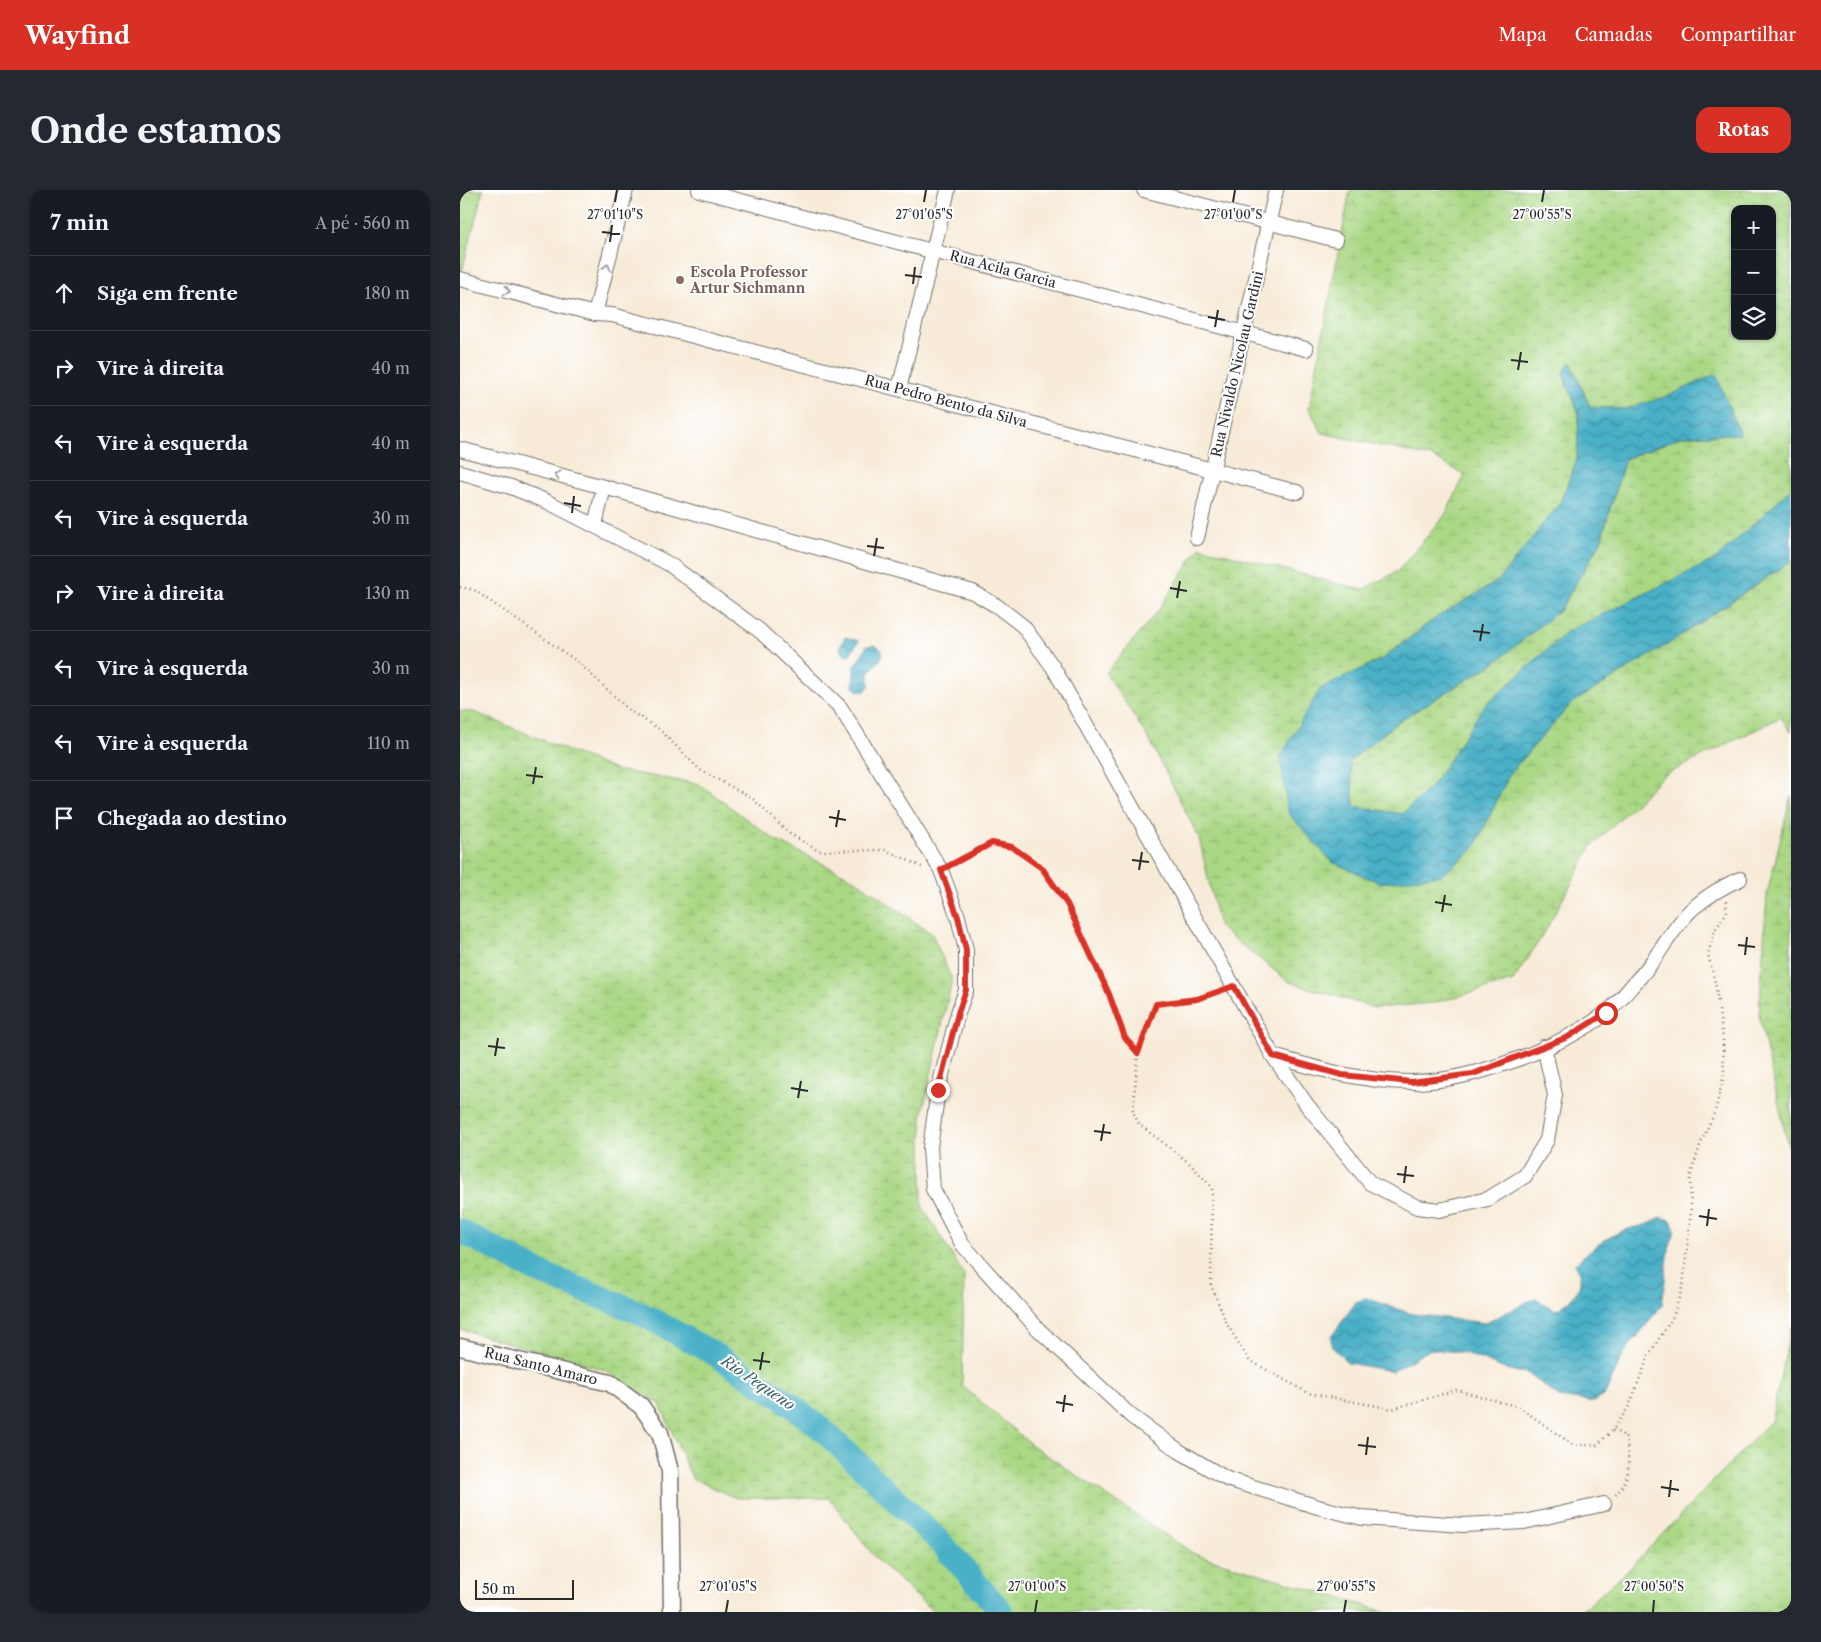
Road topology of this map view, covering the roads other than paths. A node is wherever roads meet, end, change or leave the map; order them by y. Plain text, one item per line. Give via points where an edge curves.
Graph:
1 (626, 190) edge
2 (698, 190) edge
3 (948, 190) edge
4 (1144, 190) edge
5 (1276, 190) edge
6 (1269, 223) junction
7 (1336, 240) dead end
8 (933, 251) junction
9 (460, 279) edge
10 (595, 314) junction
11 (1244, 332) junction
12 (1306, 349) dead end
13 (899, 389) junction
14 (460, 450) edge
15 (1212, 470) junction
16 (460, 472) edge
17 (604, 487) junction
18 (1297, 492) dead end
19 (595, 525) junction
20 (1197, 538) dead end
21 (1740, 879) dead end
22 (1544, 1047) junction
23 (1273, 1056) junction
24 (460, 1347) edge
25 (1604, 1504) road end
26 (672, 1612) edge

10 -> 1 street
2 - 8 street, Rua Acila Garcia
3 - 8 street
4 - 6 street
5 - 6 street, Rua Nivaldo Nicolau Gardini
6 - 7 street
6 - 11 street, Rua Nivaldo Nicolau Gardini
8 - 11 street, Rua Acila Garcia
8 - 13 street
9 -> 10 street, Rua Pedro Bento da Silva
10 - 13 street, Rua Pedro Bento da Silva via 612,315
11 - 12 street, Rua Acila Garcia
11 - 15 street, Rua Nivaldo Nicolau Gardini
13 - 15 street, Rua Pedro Bento da Silva
17 -> 14 street
15 - 18 street, Rua Pedro Bento da Silva
15 - 20 street, Rua Nivaldo Nicolau Gardini
16 - 19 street via 511,486
17 - 19 street
17 - 23 street via 973,592 1023,626 1053,666
19 - 25 street via 669,564 752,625 840,707 941,870 966,950 966,990 938,1090 930,1148 933,1189 962,1244 1038,1330 1131,1416 1179,1451 1227,1479 1318,1508 1362,1518 1463,1525 1524,1522
21 - 22 street via 1724,886 1691,910 1645,971 1606,1013 1568,1037
22 - 23 street via 1473,1074 1411,1082 1342,1075
22 - 23 street via 1555,1095 1547,1140 1525,1176 1488,1199 1439,1210 1417,1207 1370,1183 1307,1105
24 - 26 main road, Rua Santo Amaro via 610,1383 641,1406 660,1434 670,1471

